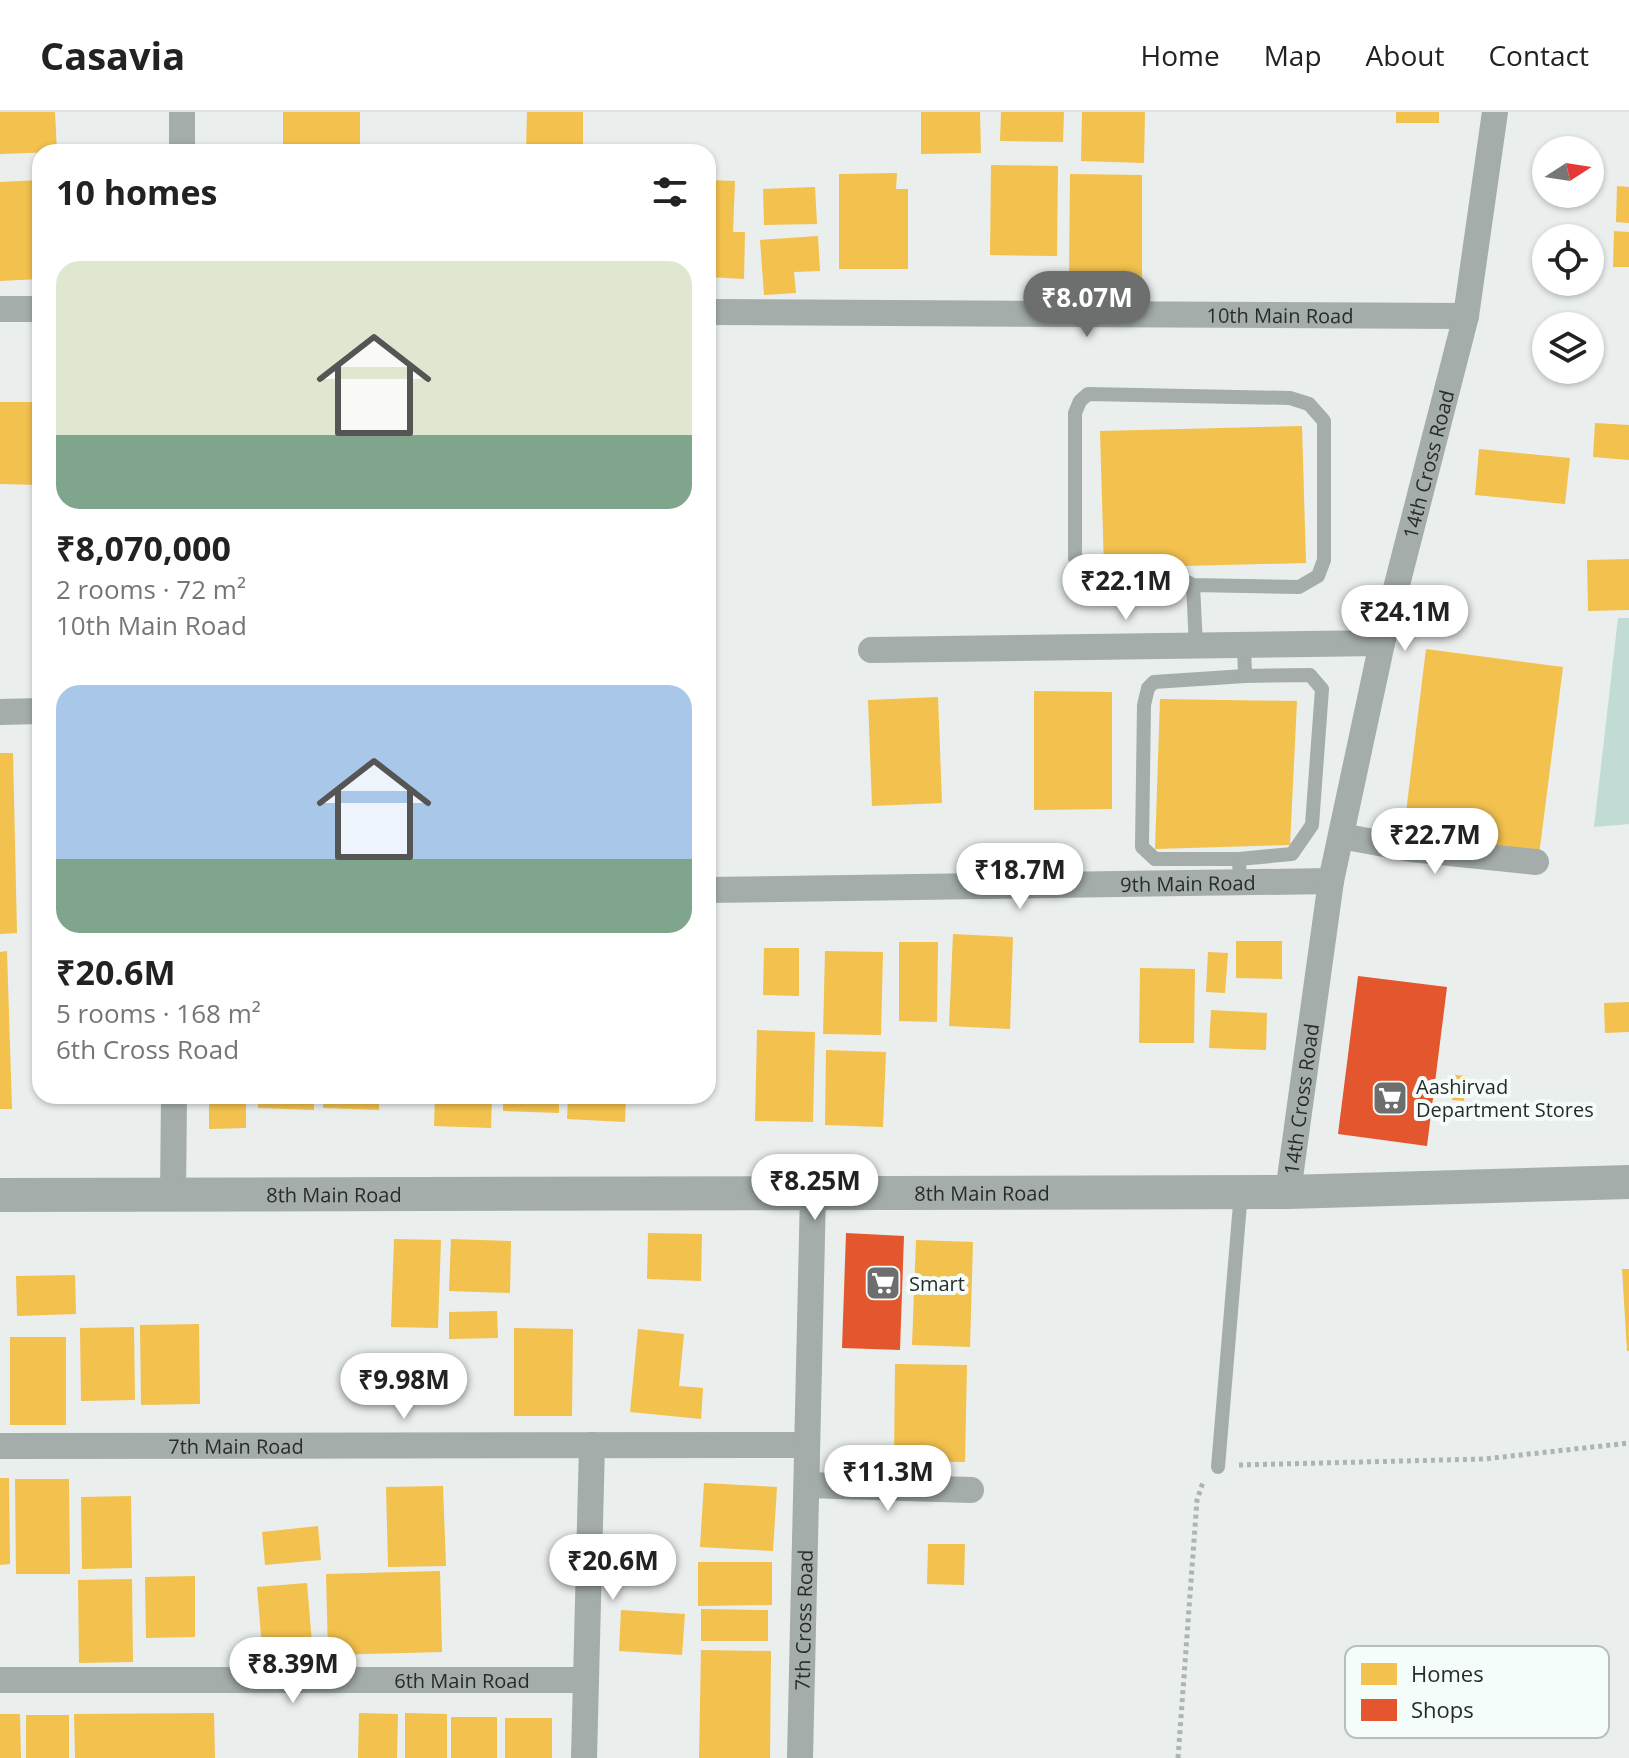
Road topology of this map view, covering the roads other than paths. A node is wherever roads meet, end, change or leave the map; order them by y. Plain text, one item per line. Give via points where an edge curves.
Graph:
1 (182, 112) edge
2 (1495, 112) edge
3 (182, 144) edge
4 (0, 309) edge
5 (32, 309) edge
6 (716, 312) edge
7 (1466, 316) junction
8 (1193, 585) junction
9 (1382, 643) junction
10 (1244, 645) junction
11 (1196, 646) junction
12 (871, 650) dead end
13 (1245, 676) junction
14 (32, 711) edge
15 (0, 712) edge
16 (1341, 836) junction
17 (1536, 862) dead end
18 (1239, 871) junction
19 (1331, 881) junction
20 (716, 890) edge
21 (174, 1104) edge
22 (1629, 1182) edge
23 (1241, 1192) junction
24 (1288, 1192) junction
25 (813, 1193) junction
26 (173, 1194) junction
27 (0, 1195) edge
28 (592, 1445) junction
29 (807, 1445) junction
30 (0, 1446) edge
31 (1218, 1467) road end
32 (807, 1485) junction
33 (971, 1490) dead end
34 (0, 1680) edge
35 (586, 1680) junction
36 (584, 1758) edge
37 (800, 1758) edge

1 - 3 street
2 - 7 street, 14th Cross Road
4 - 5 street
6 - 7 street, 10th Main Road
7 - 9 street, 14th Cross Road
8 - 8 lane via 1097,584 1079,572 1075,413 1088,394 1290,398 1309,404 1324,421 1324,560 1318,576 1299,587
8 - 11 lane
9 - 10 street
9 - 16 street, 14th Cross Road
10 - 11 street
10 - 13 lane
11 - 12 street
13 - 18 lane via 1310,675 1322,689 1322,716 1309,834 1292,854
13 - 18 lane via 1154,682 1144,705 1142,847 1155,859
14 - 15 street
16 - 17 street
16 - 19 street, 14th Cross Road
18 - 19 street, 9th Main Road
18 - 20 street, 9th Main Road
19 - 24 street, 14th Cross Road
21 - 26 street
22 - 24 street, 8th Main Road
23 - 24 street, 8th Main Road
23 - 25 street, 8th Main Road
23 - 31 lane
25 - 26 street, 8th Main Road
25 - 29 street, 7th Cross Road
26 - 27 street, 8th Main Road
28 - 29 street, 7th Main Road
28 - 30 street, 7th Main Road
28 - 35 street
29 - 32 street, 7th Cross Road
32 - 33 street
32 - 37 street, 7th Cross Road
34 - 35 street, 6th Main Road
35 - 36 street

